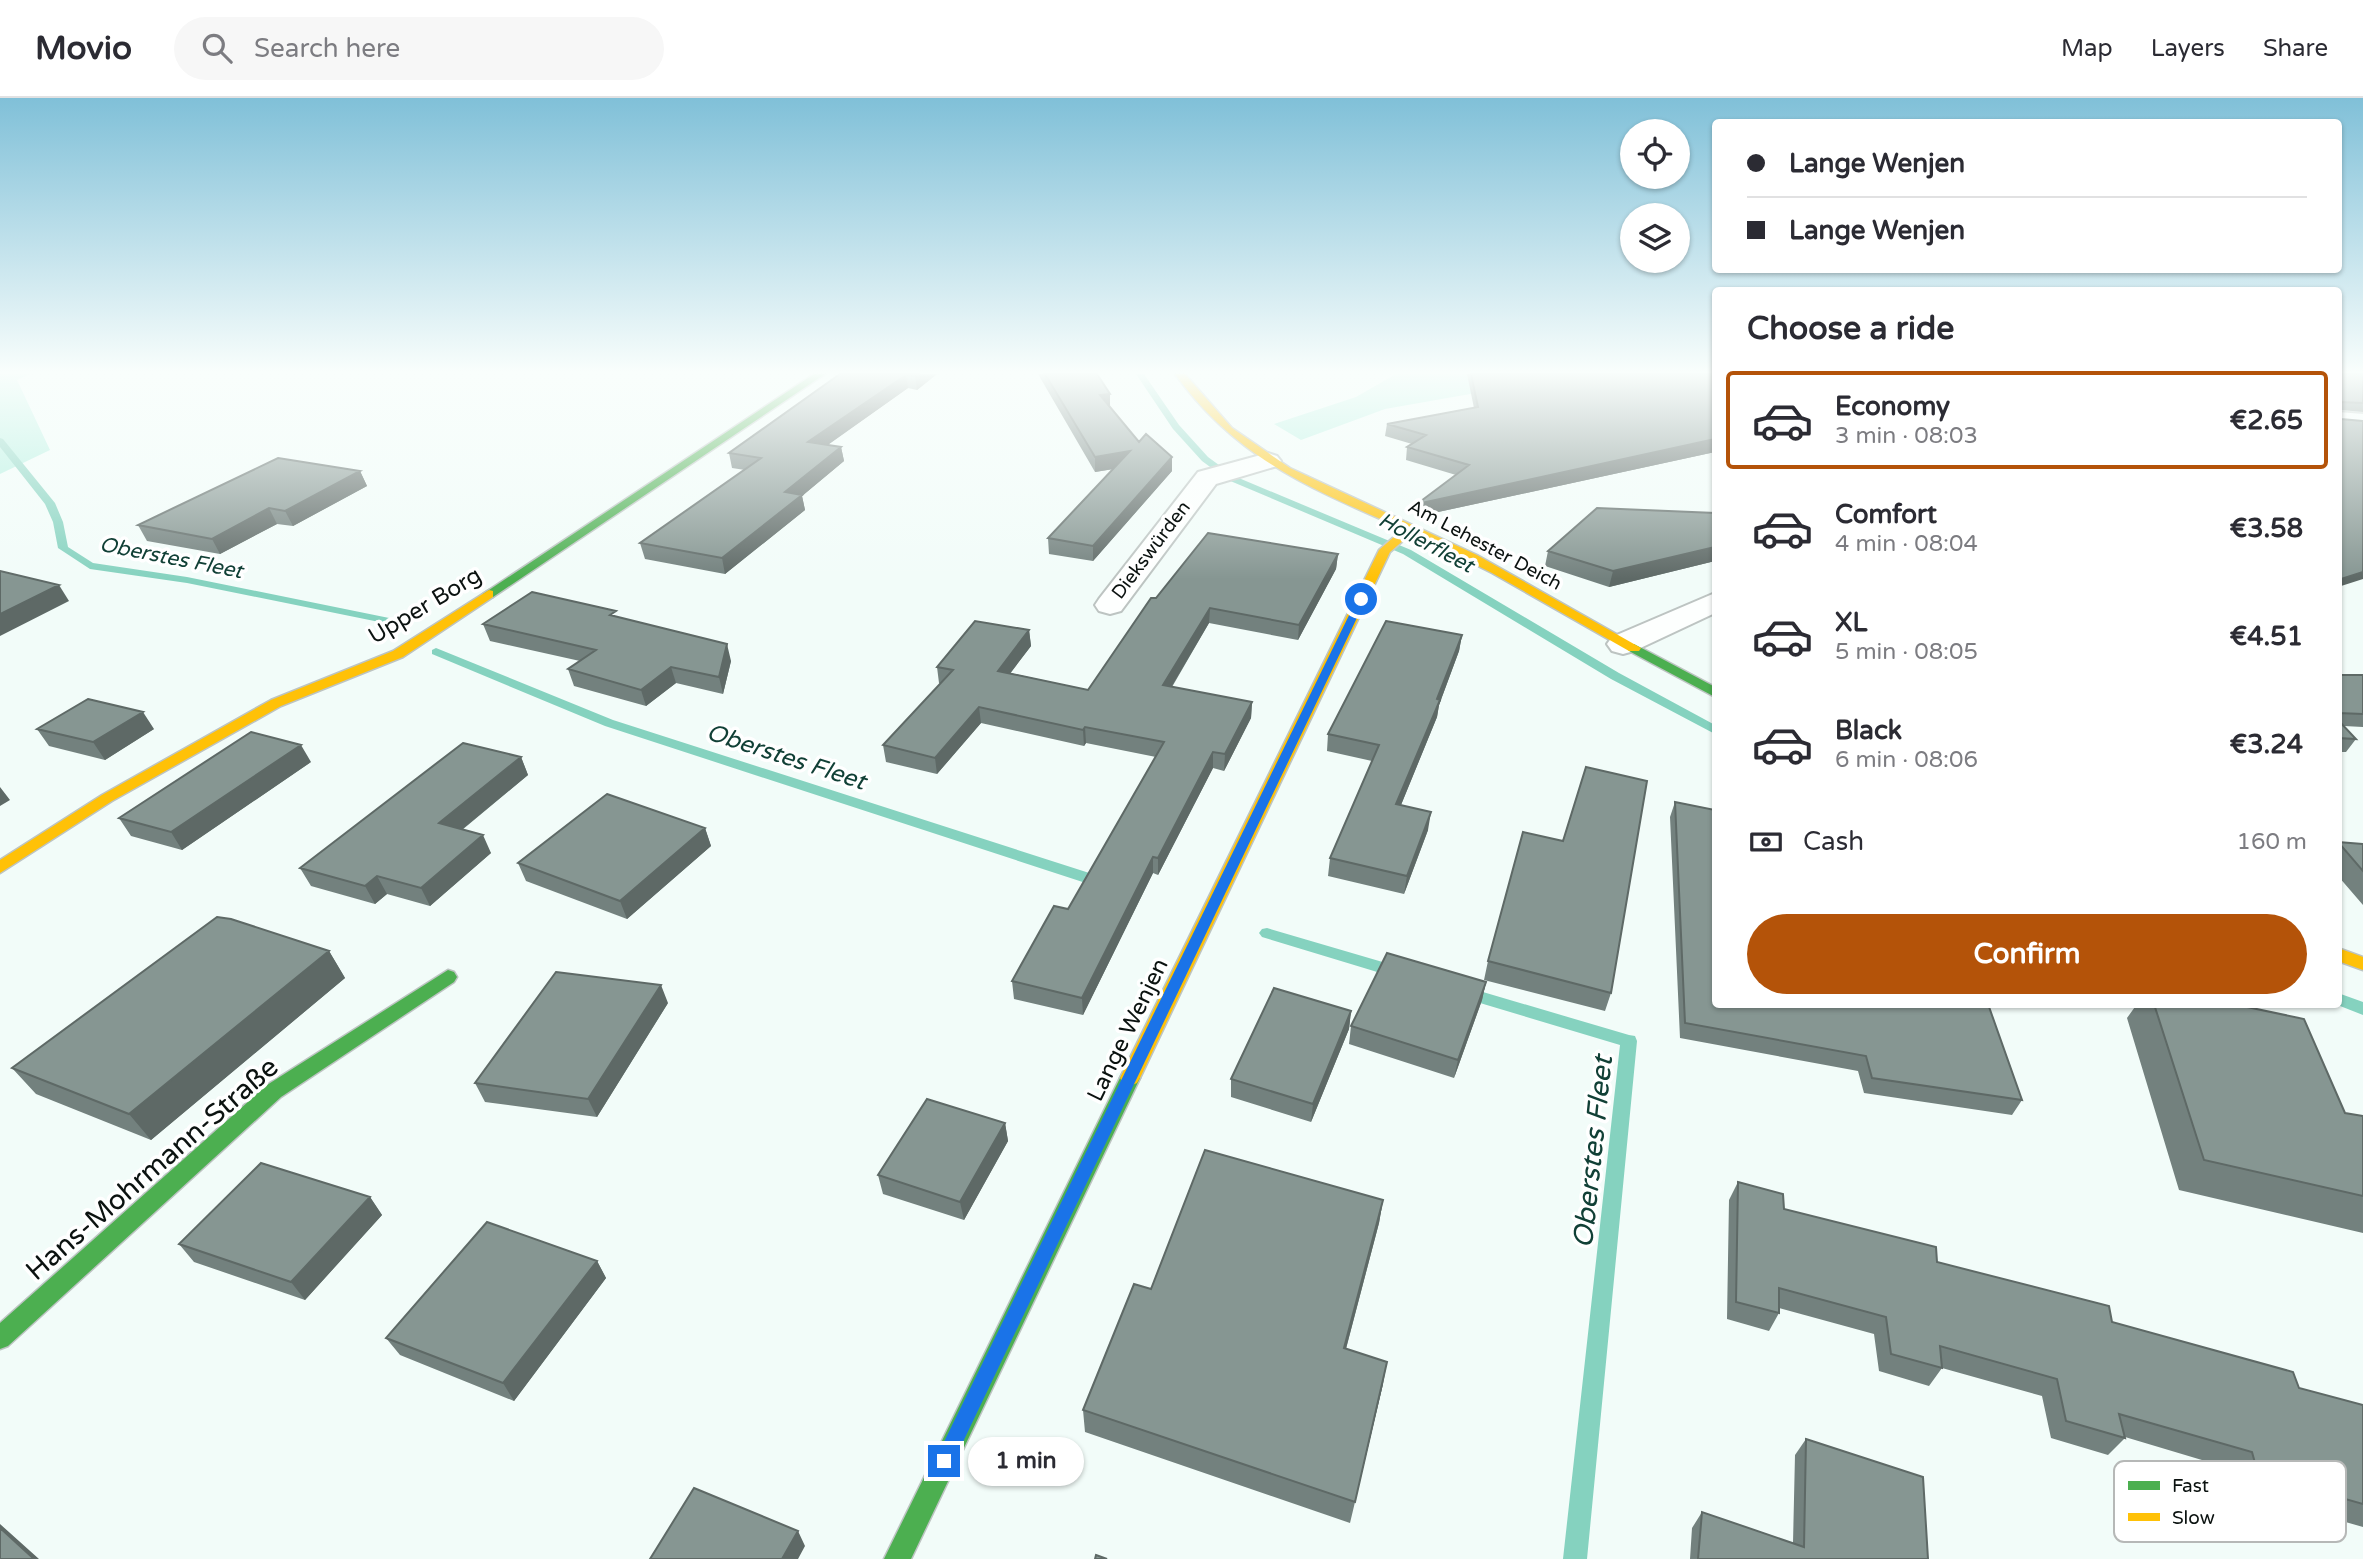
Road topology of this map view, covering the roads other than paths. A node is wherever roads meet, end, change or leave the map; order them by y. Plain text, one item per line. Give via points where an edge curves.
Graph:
1 (718, 442) edge
2 (1242, 442) edge
3 (1268, 461) junction
4 (1410, 529) junction
5 (1110, 605) dead end
6 (1704, 608) edge
7 (1623, 644) junction
8 (1712, 691) edge
9 (0, 868) edge
10 (2342, 956) edge
11 (2363, 964) edge
12 (449, 976) dead end
13 (0, 1338) edge
14 (897, 1559) edge

1 - 9 street, Upper Borg via 398,654 275,703 107,797
2 - 3 street, Am Lehester Deich
3 - 4 street, Am Lehester Deich
3 - 5 street, Diekswürden via 1207,478 1199,485
4 - 7 street, Am Lehester Deich via 1449,546
4 - 14 street, Lange Wenjen via 1391,545
6 - 7 street
7 - 8 street, Am Lehester Deich
10 - 11 street
12 - 13 street, Hans-Mohrmann-Straße via 274,1091

